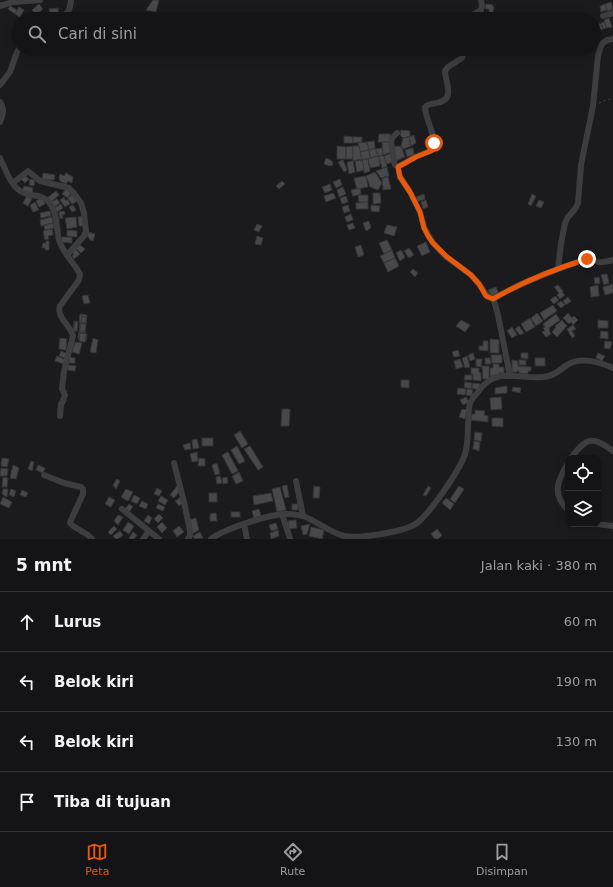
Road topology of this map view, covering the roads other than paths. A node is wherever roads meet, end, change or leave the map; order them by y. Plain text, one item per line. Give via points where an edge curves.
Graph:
1 (40, 0) edge
2 (71, 0) edge
3 (482, 0) edge
4 (22, 1) edge
5 (3, 3) edge
6 (68, 12) edge
7 (477, 12) edge
8 (613, 13) edge
9 (603, 16) dead end
10 (613, 39) edge
11 (601, 46) edge
12 (16, 56) edge
13 (463, 56) edge
14 (598, 56) edge
15 (0, 85) edge
16 (0, 102) edge
17 (0, 122) edge
18 (397, 133) dead end
19 (0, 158) edge
20 (398, 167) junction
21 (13, 183) junction
22 (67, 255) junction
23 (613, 260) edge
24 (558, 269) junction
25 (493, 299) junction
26 (613, 368) edge
27 (510, 376) junction
28 (60, 416) dead end
29 (613, 451) edge
30 (573, 455) edge
31 (174, 463) dead end
32 (565, 468) edge
33 (44, 475) dead end
34 (296, 481) dead end
35 (565, 507) edge
36 (122, 509) dead end
37 (282, 514) junction
38 (303, 516) junction
39 (244, 524) junction
40 (601, 524) edge
41 (613, 526) edge
42 (149, 531) junction
43 (92, 539) edge
44 (143, 539) edge
45 (159, 539) edge
46 (188, 539) edge
47 (211, 539) edge
48 (247, 539) edge
49 (290, 539) edge

1 - 4 street
2 - 6 street
3 - 7 street via 481,10
4 - 5 street
8 - 9 street
10 - 11 street via 607,40
12 - 15 street via 10,72
13 - 20 street via 446,68 446,98 425,107 434,148
14 - 24 street via 593,106 581,165 578,203 565,223
16 - 17 street via 3,111
18 - 20 street via 392,142 394,161
19 - 21 street
20 - 25 street via 400,177 420,212 424,228 433,243 471,275 486,296
21 - 22 street via 24,194 42,197 50,204 56,218 60,241
21 - 22 street via 28,171 40,181 68,187 73,192 83,209 86,229 84,236
22 - 28 street via 80,274 79,280 59,310 73,336 64,371 62,389 65,396
23 - 24 street via 601,262 590,258
24 - 25 street
25 - 27 street
26 - 27 street via 581,361 569,364 548,376
27 - 38 street via 492,379 473,397 470,403 464,456 436,501 418,522 399,531 350,537
29 - 30 street via 591,441 586,442
31 - 46 street via 190,531
32 - 35 street via 557,487 558,496
33 - 43 street via 83,489 70,523
34 - 38 street
36 - 42 street
37 - 38 street
37 - 39 street
37 - 49 street
39 - 47 street
39 - 48 street
40 - 41 street
42 - 44 street
42 - 45 street

